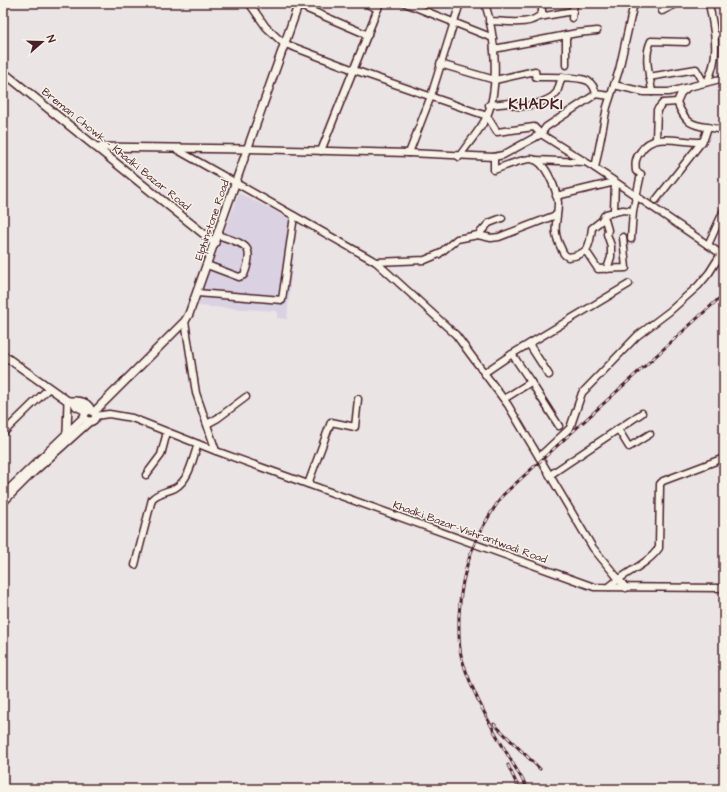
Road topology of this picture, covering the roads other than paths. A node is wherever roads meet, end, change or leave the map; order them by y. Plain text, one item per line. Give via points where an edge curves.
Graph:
1 (249, 3) edge
2 (365, 3) edge
3 (405, 3) edge
4 (460, 3) edge
5 (487, 3) edge
6 (542, 3) edge
7 (574, 3) edge
8 (634, 3) edge
9 (678, 3) edge
10 (708, 3) edge
11 (298, 4) edge
12 (379, 6) edge
13 (573, 11) junction
14 (662, 11) dead end
15 (539, 17) junction
16 (572, 18) dead end
17 (490, 21) junction
18 (453, 23) junction
19 (597, 31) dead end
20 (724, 34) edge
21 (368, 35) junction
22 (566, 35) junction
23 (715, 36) junction
24 (493, 38) junction
25 (686, 42) dead end
26 (283, 43) junction
27 (494, 49) junction
28 (440, 64) junction
29 (566, 65) dead end
30 (354, 70) junction
31 (3, 72) edge
32 (562, 77) junction
33 (649, 77) junction
34 (724, 78) edge
35 (495, 80) junction
36 (706, 82) junction
37 (614, 85) junction
38 (687, 88) junction
39 (652, 92) junction
40 (596, 94) junction
41 (431, 96) junction
42 (610, 96) junction
43 (677, 102) junction
44 (489, 105) junction
45 (487, 116) junction
46 (708, 127) junction
47 (540, 134) junction
48 (724, 137) edge
49 (656, 139) junction
50 (702, 142) junction
51 (96, 147) junction
52 (174, 148) junction
53 (247, 149) junction
54 (321, 151) junction
55 (408, 152) junction
56 (459, 157) junction
57 (494, 157) junction
58 (534, 160) junction
59 (585, 162) junction
60 (595, 168) junction
61 (615, 182) junction
62 (236, 184) junction
63 (556, 196) junction
64 (636, 196) junction
65 (656, 200) dead end
66 (724, 210) edge
67 (614, 211) junction
68 (633, 211) junction
69 (556, 215) junction
70 (294, 216) junction
71 (604, 216) junction
72 (502, 218) dead end
73 (218, 235) junction
74 (478, 235) junction
75 (624, 237) dead end
76 (631, 239) dead end
77 (215, 243) junction
78 (708, 245) junction
79 (586, 251) junction
80 (722, 255) edge
81 (376, 262) junction
82 (207, 265) junction
83 (607, 269) junction
84 (629, 284) dead end
85 (197, 293) junction
86 (185, 321) junction
87 (529, 344) junction
88 (512, 354) junction
89 (3, 355) edge
90 (6, 361) edge
91 (484, 373) junction
92 (550, 375) dead end
93 (531, 382) junction
94 (49, 388) junction
95 (246, 397) dead end
96 (358, 399) dead end
97 (504, 399) junction
98 (71, 401) junction
99 (642, 413) dead end
100 (90, 414) junction
101 (207, 424) junction
102 (559, 426) dead end
103 (618, 429) junction
104 (67, 432) junction
105 (167, 432) junction
106 (3, 433) edge
107 (650, 434) dead end
108 (198, 444) junction
109 (216, 452) junction
110 (539, 457) junction
111 (724, 458) edge
112 (146, 475) dead end
113 (550, 475) junction
114 (308, 484) junction
115 (3, 495) edge
116 (3, 502) edge
117 (135, 565) dead end
118 (619, 578) junction
119 (609, 587) junction
120 (626, 588) junction
121 (724, 588) edge

1 - 26 street via 266,27
2 - 12 street
3 - 18 street
4 - 18 street
5 - 17 street
6 - 15 street via 542,13
7 - 13 street
8 - 37 street
9 - 14 street
10 - 23 street
11 - 21 street
11 - 26 main road, Elphinstone Road
12 - 21 street
13 - 15 street
13 - 16 street
15 - 17 street via 526,21
17 - 24 street
18 - 24 street
18 - 28 street
19 - 22 street
20 - 23 street
21 - 30 street
22 - 27 street
22 - 29 street
23 - 36 street via 715,61
24 - 27 street
25 - 33 street via 651,41 647,48
26 - 30 street
26 - 53 main road, Elphinstone Road
27 - 35 street
28 - 35 street
28 - 41 street
30 - 41 street
30 - 54 street
31 - 51 main road, Breman Chowk - Khadki Bazar Road
32 - 35 street via 536,78 535,71
32 - 40 street via 587,80 595,87
32 - 44 street via 556,93 546,102 526,106 510,103
33 - 36 street via 696,69
33 - 39 street
34 - 36 street
35 - 44 street
36 - 38 street
37 - 39 street
37 - 42 street
38 - 39 street
38 - 43 street
40 - 42 street
40 - 47 street via 546,126
41 - 45 street
41 - 55 street
42 - 60 street
43 - 46 street via 693,126
43 - 49 street via 663,103 657,110
44 - 45 street
45 - 47 street via 497,132 534,127
45 - 56 street
46 - 48 street via 722,130
46 - 50 street
47 - 57 street via 503,155
47 - 59 street
49 - 50 street
49 - 64 street via 645,144 635,161 636,171 641,174
50 - 65 street
51 - 52 main road
51 - 77 main road, Breman Chowk - Khadki Bazar Road
52 - 53 main road
52 - 62 street
53 - 54 street
53 - 62 main road, Elphinstone Road
54 - 55 street
55 - 56 street
56 - 57 street
57 - 58 street via 494,170
58 - 59 street
58 - 63 street via 542,165
59 - 60 street
60 - 61 street
61 - 63 street
61 - 64 street
61 - 67 street
62 - 70 street
62 - 73 main road, Elphinstone Road
63 - 69 street
64 - 68 street
64 - 78 street
66 - 78 street
67 - 68 street
67 - 71 street
68 - 76 street
69 - 74 street via 499,237
69 - 79 street via 556,234 565,256 571,257
70 - 81 street
70 - 85 street via 282,300
71 - 79 street via 592,228
71 - 83 street via 611,246
72 - 74 street via 489,223
73 - 77 main road, Elphinstone Road
73 - 82 street via 247,247 250,254 249,262 244,275 239,277
74 - 81 street via 457,239 439,254 425,260
75 - 83 street via 626,268
77 - 82 main road, Elphinstone Road
78 - 80 street
79 - 83 street via 598,269
80 - 110 street via 692,291 637,336 582,393 570,428
81 - 91 street via 456,335
82 - 85 main road, Elphinstone Road
84 - 87 street
85 - 86 main road, Elphinstone Road
86 - 100 main road, Elphinstone Road
86 - 101 street via 196,394
87 - 88 street
87 - 92 street
88 - 91 street
88 - 93 street
89 - 90 main road
90 - 94 main road
91 - 97 street
93 - 97 street
93 - 102 street
94 - 98 main road
94 - 106 street
95 - 101 street
96 - 114 street via 355,427 331,422
97 - 110 street
98 - 100 main road via 80,401 89,406
98 - 104 main road
99 - 103 street
100 - 104 main road
100 - 105 street, Khadki Bazar-Vishrantwadi Road via 132,418
100 - 116 main road, Elphinstone Road
101 - 109 street
103 - 107 street via 629,447
103 - 113 street
104 - 115 main road
105 - 108 street, Khadki Bazar-Vishrantwadi Road
105 - 112 street via 161,455
108 - 109 street, Khadki Bazar-Vishrantwadi Road
108 - 117 street via 188,476 175,488 157,494 152,499
109 - 114 street, Khadki Bazar-Vishrantwadi Road
110 - 113 street
111 - 118 street via 664,480 660,484 659,548
113 - 118 street via 593,548
114 - 119 street, Khadki Bazar-Vishrantwadi Road via 579,582 594,587
118 - 119 street
118 - 120 street
119 - 120 street, Khadki Bazar-Vishrantwadi Road
120 - 121 street, Khadki Bazar-Vishrantwadi Road

